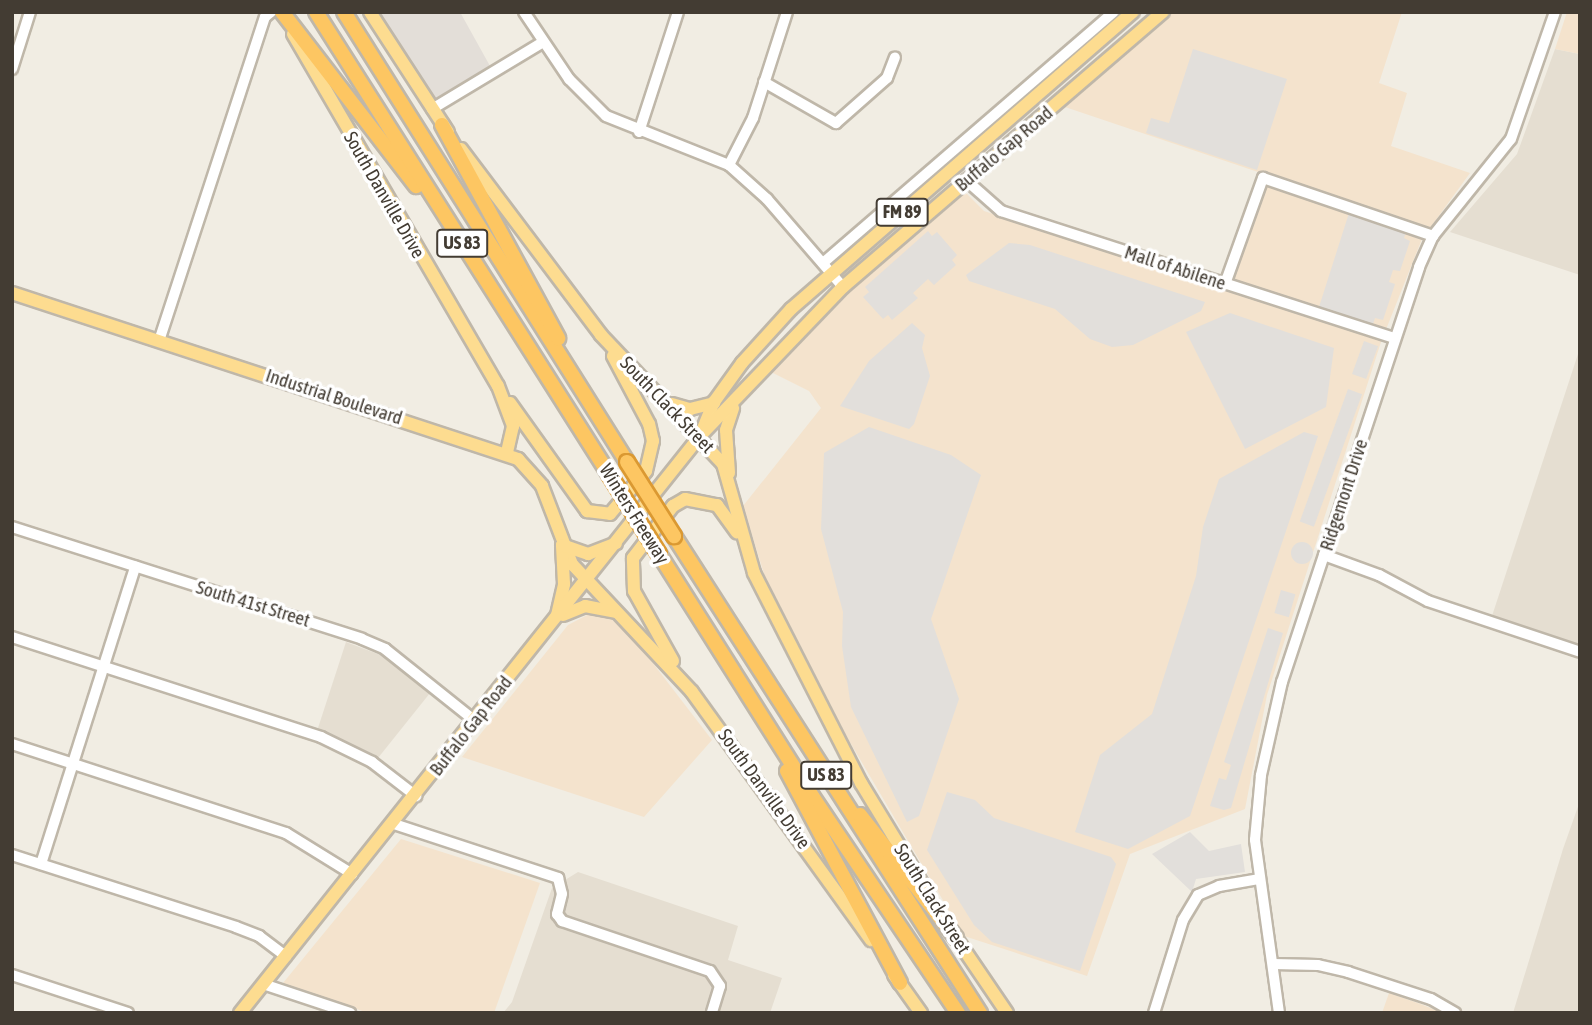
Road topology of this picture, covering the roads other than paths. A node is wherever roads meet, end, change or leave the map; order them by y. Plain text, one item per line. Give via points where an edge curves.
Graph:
1 (30, 12) edge
2 (271, 12) edge
3 (282, 12) edge
4 (316, 12) edge
5 (344, 12) edge
6 (370, 12) edge
7 (524, 12) edge
8 (678, 12) edge
9 (787, 12) edge
10 (1114, 12) edge
11 (1133, 12) edge
12 (1163, 12) edge
13 (1555, 12) edge
14 (543, 41) junction
15 (895, 57) dead end
16 (12, 69) edge
17 (764, 82) junction
18 (432, 109) junction
19 (442, 125) junction
20 (639, 132) junction
21 (970, 153) junction
22 (729, 165) junction
23 (966, 180) junction
24 (1433, 236) junction
25 (460, 240) junction
26 (827, 268) junction
27 (1225, 284) junction
28 (843, 287) junction
29 (12, 293) edge
30 (601, 334) junction
31 (1395, 338) junction
32 (159, 341) junction
33 (498, 386) junction
34 (715, 402) junction
35 (667, 403) junction
36 (735, 403) junction
37 (602, 424) junction
38 (700, 436) junction
39 (507, 453) junction
40 (729, 480) junction
41 (12, 527) edge
42 (618, 542) junction
43 (562, 545) junction
44 (745, 550) junction
45 (1324, 555) junction
46 (135, 567) junction
47 (587, 581) junction
48 (624, 617) junction
49 (558, 618) junction
50 (12, 637) edge
51 (1580, 652) edge
52 (728, 662) junction
53 (103, 666) junction
54 (692, 692) junction
55 (474, 720) junction
56 (12, 744) edge
57 (813, 754) junction
58 (73, 763) junction
59 (416, 796) junction
60 (394, 824) junction
61 (12, 855) edge
62 (41, 864) junction
63 (352, 874) junction
64 (1258, 880) junction
65 (956, 939) junction
66 (286, 956) junction
67 (1273, 964) junction
68 (12, 975) edge
69 (263, 984) junction
70 (900, 984) junction
71 (128, 1013) edge
72 (240, 1013) edge
73 (350, 1013) edge
74 (712, 1013) edge
75 (921, 1013) edge
76 (958, 1013) edge
77 (980, 1013) edge
78 (1007, 1013) edge
79 (1154, 1013) edge
80 (1279, 1013) edge
81 (1455, 1013) edge

1 - 16 street
2 - 32 street via 265,17
3 - 25 highway
3 - 33 main road, South Danville Drive
4 - 25 highway, Winters Freeway / US 83
5 - 37 highway, Winters Freeway / US 83
6 - 18 main road, South Clack Street
7 - 14 street
8 - 20 street
9 - 17 street
10 - 26 street
11 - 21 main road, Buffalo Gap Road / FM 89
12 - 23 main road, Buffalo Gap Road / FM 89
13 - 24 street, Ridgemont Drive via 1511,139
14 - 18 street
14 - 20 street via 586,98 619,125
15 - 17 street via 887,78 836,122
17 - 22 street
18 - 19 main road, South Clack Street
19 - 30 main road, South Clack Street
19 - 37 highway
20 - 22 street via 691,147
21 - 23 main road via 963,167
21 - 26 main road, Buffalo Gap Road / FM 89
22 - 26 street via 768,199
23 - 27 street, Mall of Abilene via 1001,211
23 - 28 main road, Buffalo Gap Road / FM 89
24 - 27 street via 1263,178
24 - 31 street, Ridgemont Drive
25 - 52 highway, Winters Freeway / US 83, bridge
26 - 28 street
26 - 34 main road, Buffalo Gap Road / FM 89 via 771,329
27 - 31 street, Mall of Abilene
28 - 36 main road, Buffalo Gap Road / FM 89 via 796,332
29 - 32 main road, Industrial Boulevard
30 - 33 main road via 642,410 653,441 646,471 610,514 593,514 582,505
30 - 35 main road, South Clack Street
31 - 45 street, Ridgemont Drive
32 - 39 main road, Industrial Boulevard
33 - 39 main road, South Danville Drive via 513,426
34 - 35 main road via 690,409
34 - 38 main road, Buffalo Gap Road / FM 89
35 - 38 main road, South Clack Street
36 - 38 main road, Buffalo Gap Road / FM 89
36 - 40 main road via 726,430
37 - 57 highway, Winters Freeway / US 83, bridge
38 - 40 main road, South Clack Street
38 - 42 main road, Buffalo Gap Road / FM 89
39 - 43 main road, Industrial Boulevard via 525,465 542,486
40 - 44 main road, South Clack Street
41 - 46 street, South 41st Street
42 - 43 main road via 589,554
42 - 47 main road, Buffalo Gap Road / FM 89
43 - 47 main road, Industrial Boulevard
43 - 49 main road via 564,584
44 - 54 main road via 717,505 685,499 673,506 634,558 634,592
44 - 65 main road, South Clack Street via 861,783
45 - 51 street via 1379,575 1428,601
45 - 64 street, Ridgemont Drive via 1269,735 1257,804
46 - 53 street
46 - 55 street, South 41st Street via 385,649
47 - 48 main road, South Danville Drive
47 - 49 main road, Buffalo Gap Road
48 - 49 main road via 606,608 585,606
48 - 54 main road, South Danville Drive
49 - 55 main road, Buffalo Gap Road
50 - 53 street
52 - 70 highway
52 - 76 highway, Winters Freeway / US 83
53 - 58 street
53 - 59 street via 350,749
54 - 70 main road, South Danville Drive
55 - 59 main road, Buffalo Gap Road
56 - 58 street
57 - 65 highway
57 - 77 highway, Winters Freeway / US 83
58 - 62 street
58 - 63 street via 286,833
59 - 60 main road, Buffalo Gap Road
60 - 63 main road, Buffalo Gap Road
60 - 74 street via 558,878 562,894 557,914 562,921 710,971 720,986
61 - 62 street
62 - 66 street via 236,927 259,936
63 - 66 main road, Buffalo Gap Road
64 - 67 street, Ridgemont Drive
64 - 79 street via 1219,886 1198,895 1183,920
65 - 78 main road, South Clack Street
66 - 69 main road, Buffalo Gap Road
67 - 80 street, Ridgemont Drive
67 - 81 street via 1318,965 1348,972 1431,999
68 - 71 street
69 - 72 main road, Buffalo Gap Road
69 - 73 street
70 - 75 main road, South Danville Drive

